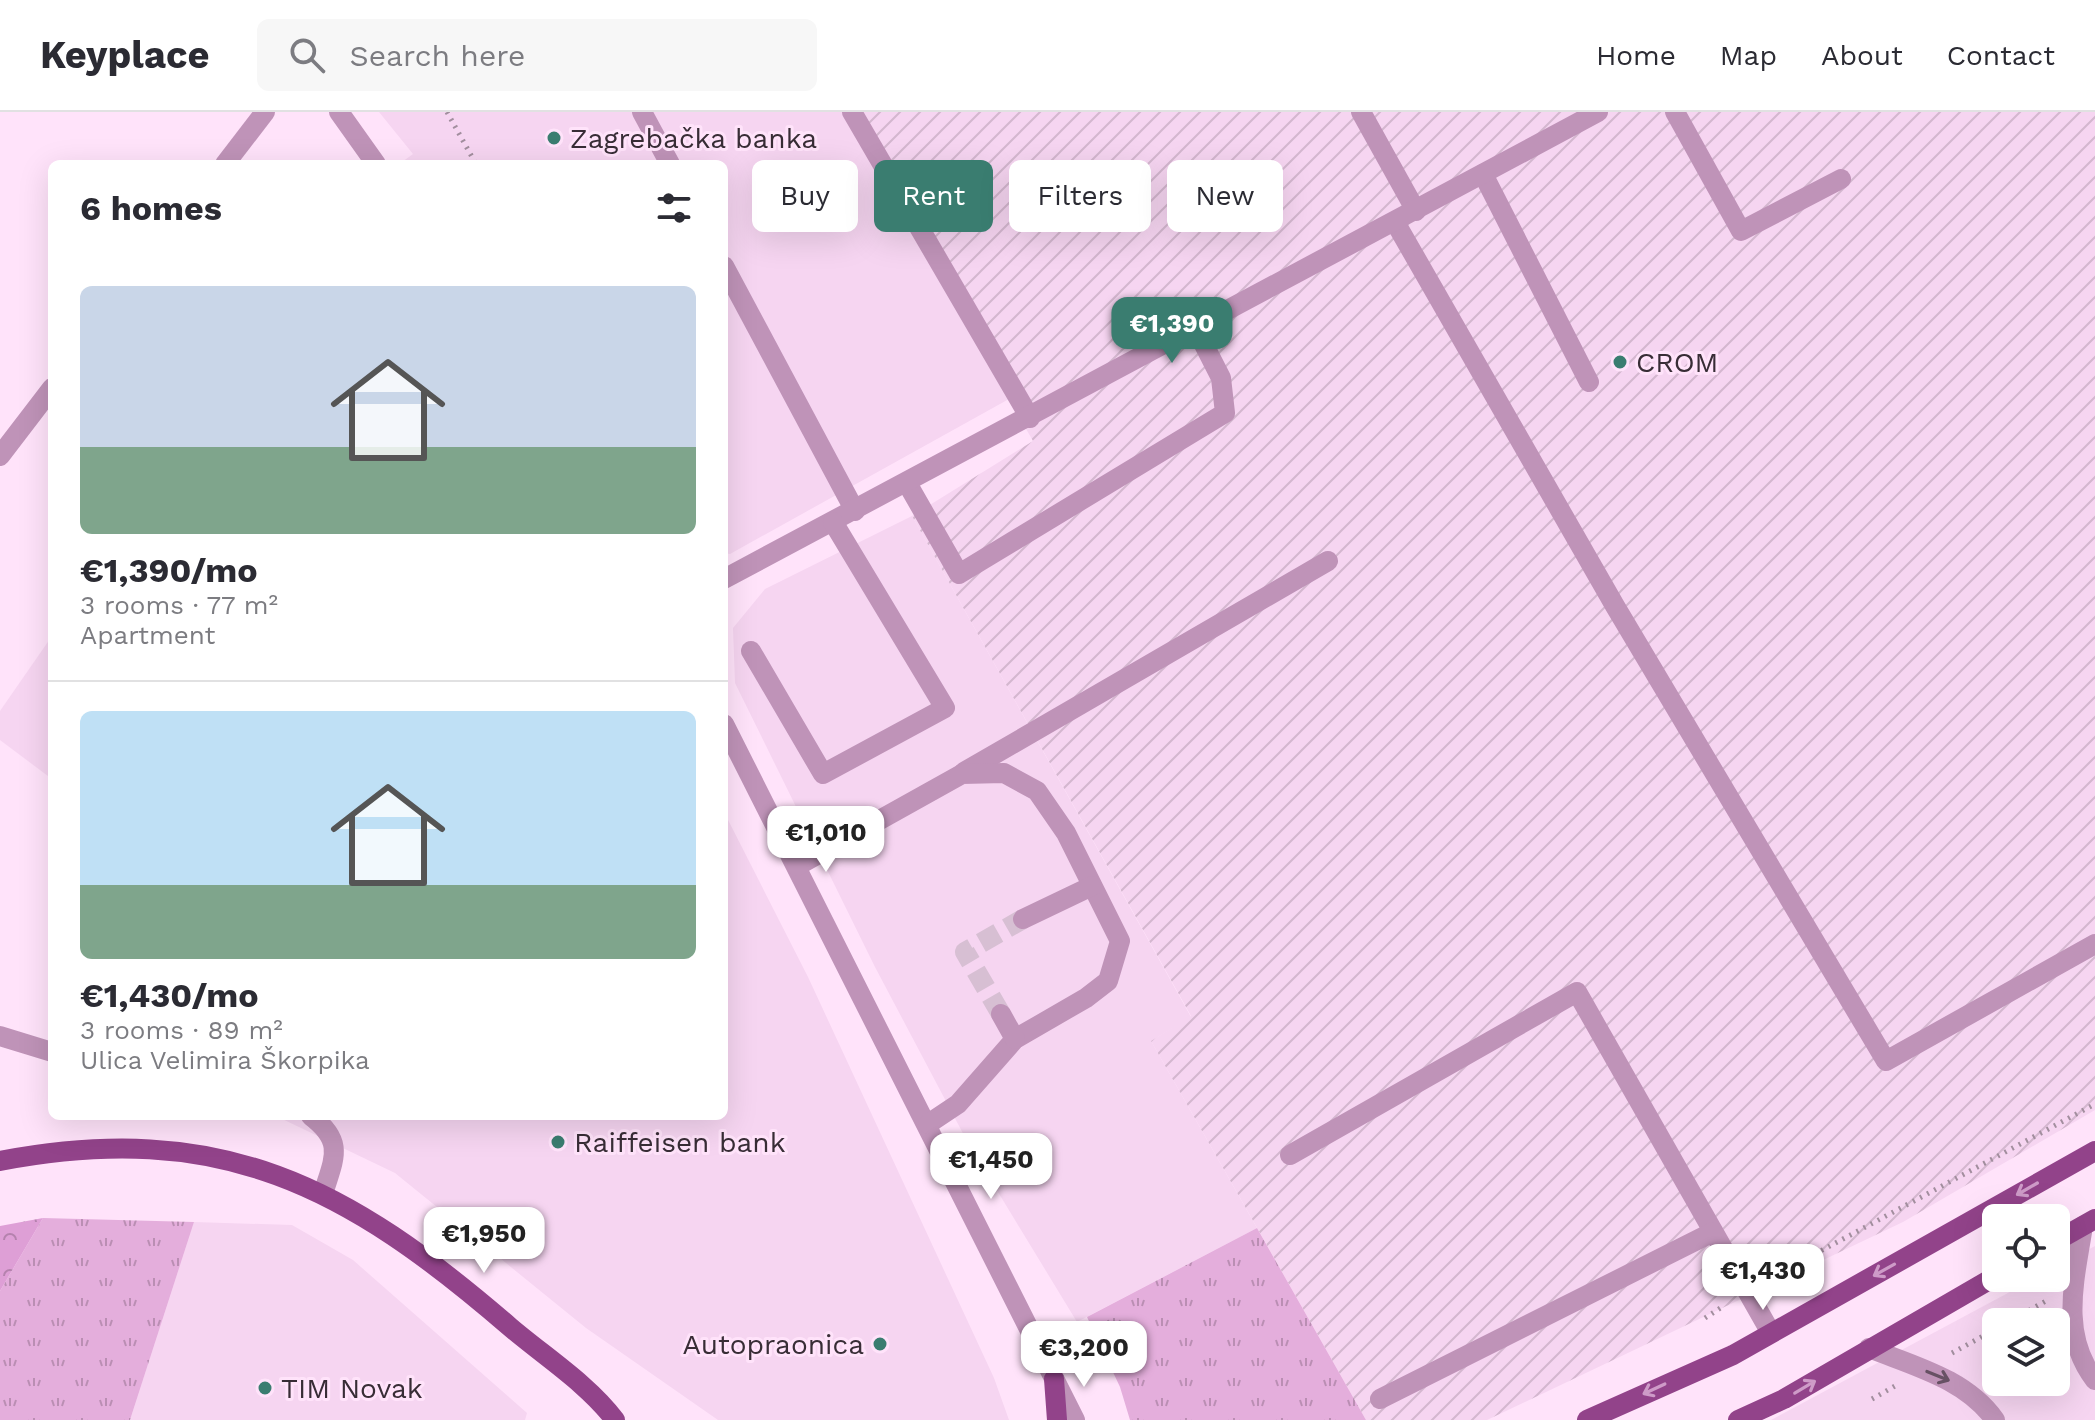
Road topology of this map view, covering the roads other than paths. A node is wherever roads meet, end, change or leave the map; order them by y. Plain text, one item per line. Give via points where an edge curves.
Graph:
1 (265, 112) edge
2 (339, 112) edge
3 (642, 112) edge
4 (852, 112) edge
5 (1361, 112) edge
6 (1598, 112) edge
7 (1675, 112) edge
8 (228, 160) edge
9 (373, 160) edge
10 (668, 160) edge
11 (1483, 174) junction
12 (1841, 179) dead end
13 (1416, 211) junction
14 (1395, 222) junction
15 (728, 273) edge
16 (1195, 327) junction
17 (1589, 382) dead end
18 (48, 393) edge
19 (1030, 418) junction
20 (0, 456) edge
21 (907, 483) junction
22 (855, 511) junction
23 (833, 522) junction
24 (1328, 561) dead end
25 (728, 577) edge
26 (751, 651) dead end
27 (728, 732) edge
28 (951, 780) junction
29 (797, 866) junction
30 (1092, 886) junction
31 (1023, 919) tunnel mouth
32 (2095, 944) edge
33 (1001, 1014) tunnel mouth
34 (0, 1036) edge
35 (1015, 1039) junction
36 (48, 1051) edge
37 (315, 1120) edge
38 (928, 1124) junction
39 (2095, 1151) edge
40 (1290, 1155) dead end
41 (0, 1161) edge
42 (323, 1194) junction
43 (2089, 1222) edge
44 (1713, 1232) junction
45 (2070, 1233) edge
46 (1982, 1284) edge
47 (1771, 1333) junction
48 (1869, 1348) junction
49 (1054, 1379) junction
50 (2095, 1380) edge
51 (1380, 1399) dead end
52 (612, 1415) edge
53 (628, 1420) edge
54 (1057, 1420) edge
55 (1075, 1420) edge
56 (1587, 1420) edge
57 (1738, 1420) edge
58 (1995, 1420) edge

1 - 8 street
2 - 9 street
3 - 10 street
4 - 19 street
5 - 13 street
6 - 11 street
7 - 12 street via 1741,231
11 - 13 street
11 - 17 street
13 - 14 street
14 - 16 street
14 - 32 street via 1615,606 1886,1061
15 - 22 street
16 - 19 street
16 - 21 street via 1221,378 1225,413 959,574
18 - 20 street
19 - 21 street
21 - 22 street
22 - 23 street
23 - 25 street
23 - 26 street via 945,708 823,774
24 - 28 street
27 - 29 street
28 - 29 street
28 - 30 street via 962,774 1004,773 1037,791 1066,833
29 - 38 street
30 - 31 street
30 - 35 street via 1120,941 1108,981
33 - 35 street
34 - 36 street
35 - 38 street via 958,1104
37 - 42 street via 333,1139 336,1154
38 - 49 street
39 -> 47 main road
40 - 44 street via 1577,992
41 - 42 main road via 108,1148 172,1150 251,1165
42 - 52 main road via 390,1231
43 - 45 main road
43 - 50 street via 2073,1286 2071,1329
44 - 47 street
44 - 51 street
46 - 48 main road
47 -> 56 main road
57 -> 48 main road
48 -> 58 street via 1945,1378
49 - 54 main road
49 - 55 street
52 - 53 main road

